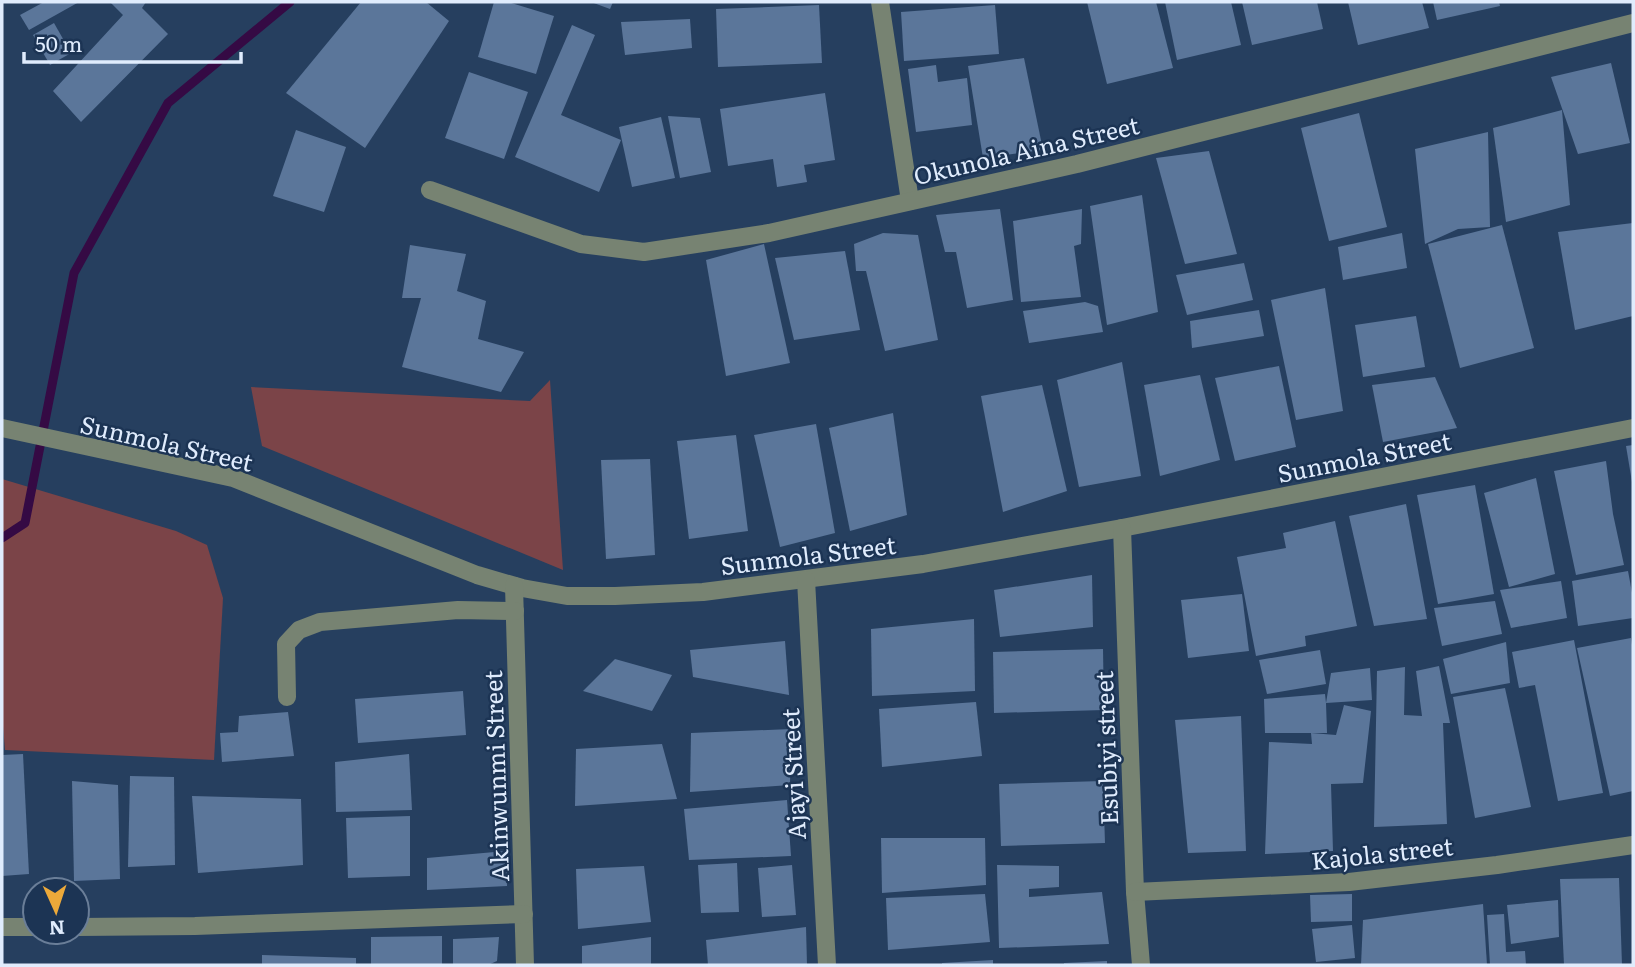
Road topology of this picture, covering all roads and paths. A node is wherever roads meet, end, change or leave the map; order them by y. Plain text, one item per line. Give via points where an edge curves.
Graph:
1 (880, 2) edge
2 (1633, 23) edge
3 (430, 190) dead end
4 (911, 201) junction
5 (2, 428) edge
6 (1633, 428) edge
7 (1122, 528) junction
8 (806, 580) junction
9 (514, 586) junction
10 (515, 611) junction
11 (287, 697) dead end
12 (1633, 845) edge
13 (1135, 892) junction
14 (524, 914) junction
15 (91, 926) edge
16 (2, 927) edge
17 (21, 927) edge
18 (525, 965) edge
19 (827, 965) edge
20 (1141, 965) edge

1 - 4 street
2 - 4 street, Okunola Aina Street via 1077,164
3 - 4 street, Okunola Aina Street via 581,244 643,252 769,233
5 - 9 street, Sunmola Street via 233,478
6 - 7 street, Sunmola Street
7 - 8 street, Sunmola Street
7 - 13 street, Esubiyi street
8 - 9 street, Sunmola Street via 615,596 567,596
8 - 19 street, Ajayi Street
9 - 10 street, Akinwunmi Street
10 - 11 street via 457,610 320,622 299,630 286,644
10 - 14 street, Akinwunmi Street
12 - 13 street, Kajola street via 1349,882
13 - 20 street, Esubiyi street
14 - 15 street
14 - 18 street, Akinwunmi Street
16 - 17 street

